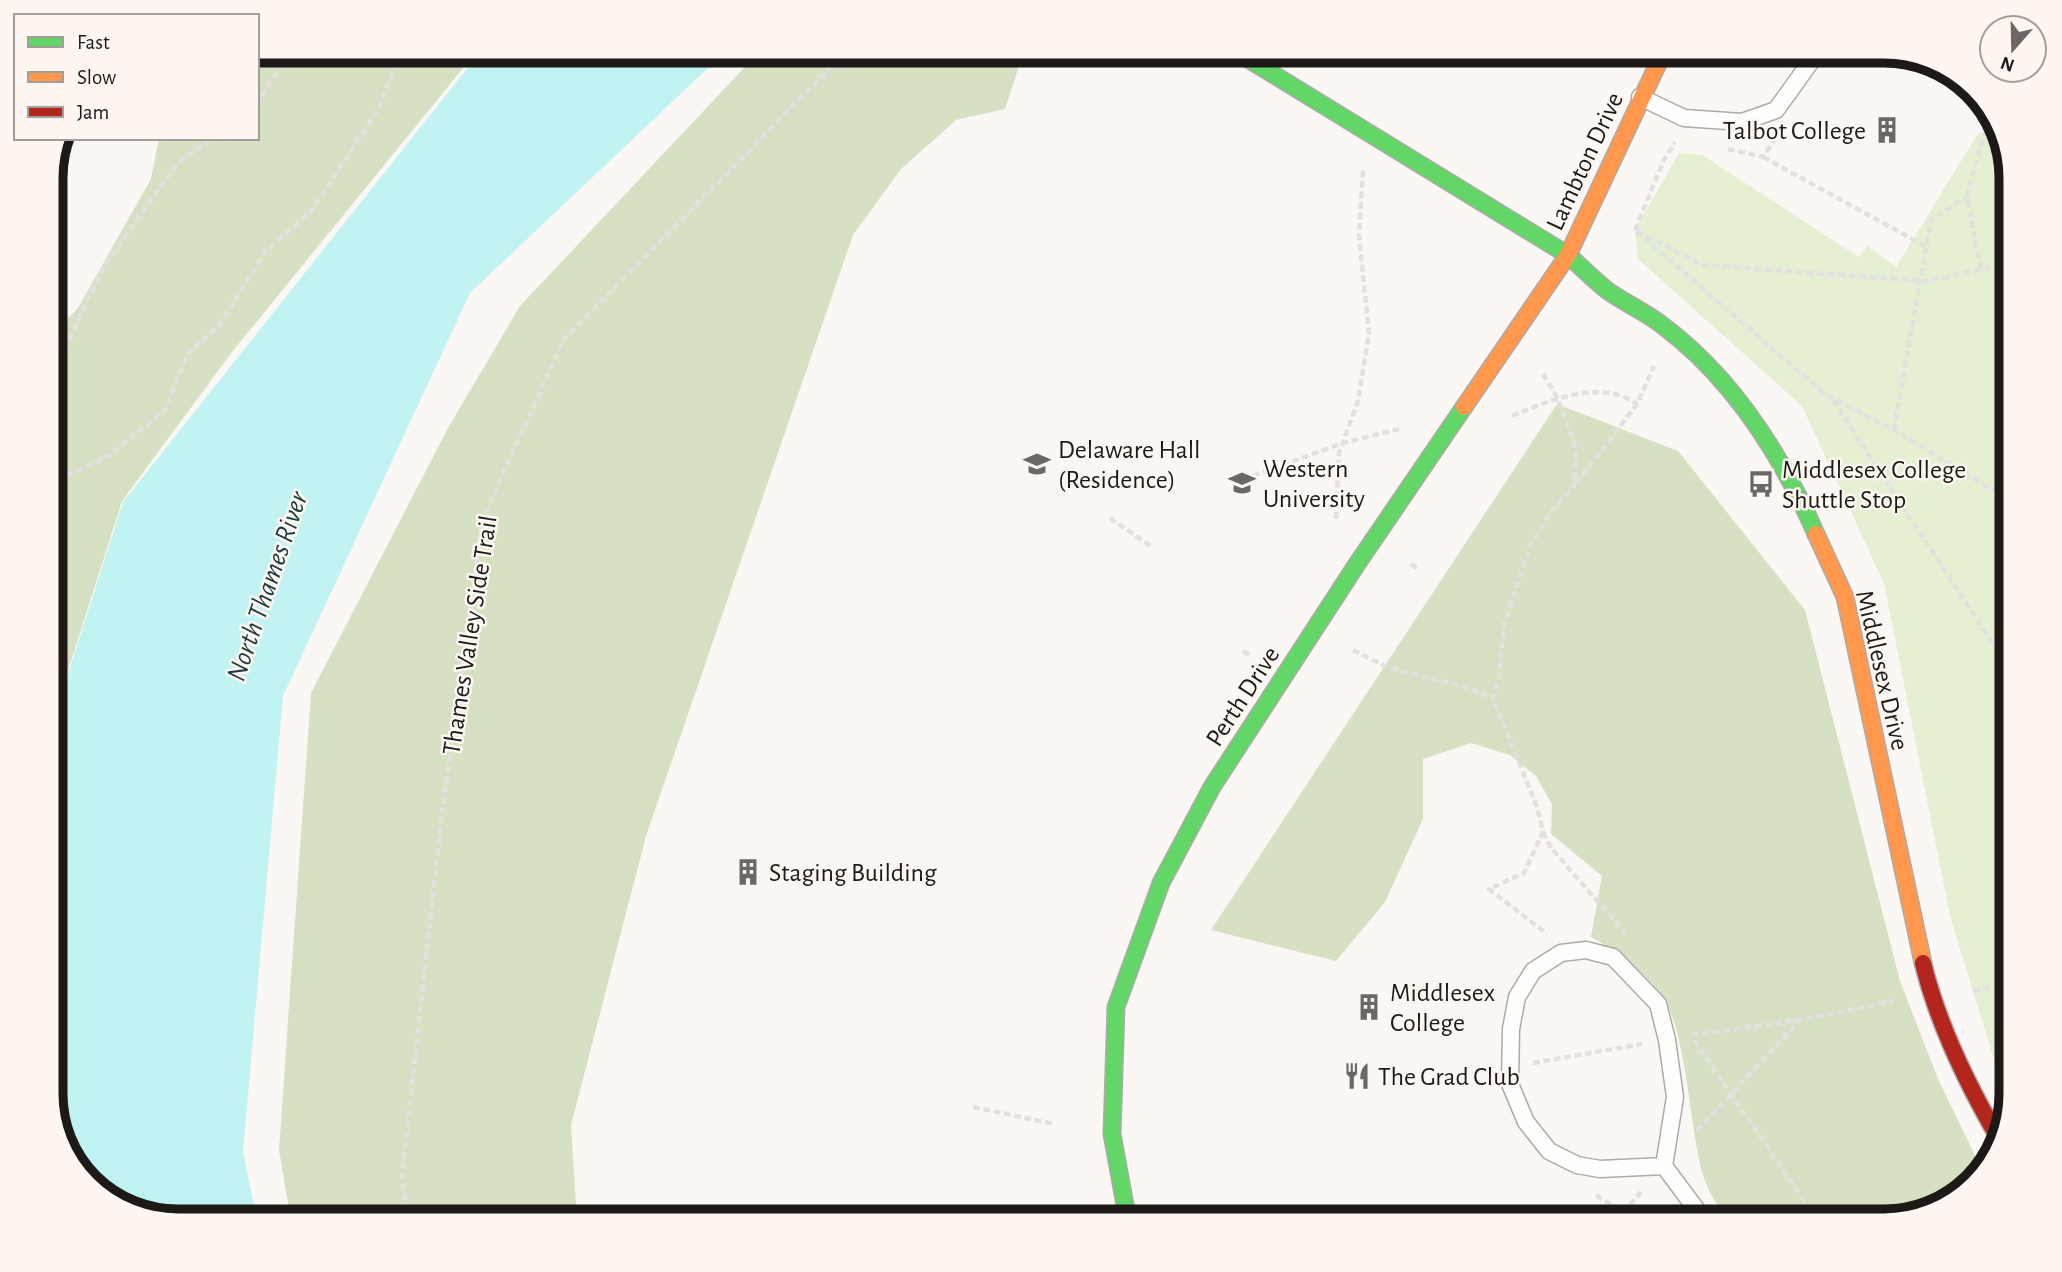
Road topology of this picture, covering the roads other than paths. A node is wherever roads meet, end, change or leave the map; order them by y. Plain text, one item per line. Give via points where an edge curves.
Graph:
1 (1254, 63) edge
2 (1658, 63) edge
3 (1810, 63) edge
4 (1640, 97) junction
5 (1568, 255) junction
6 (1993, 1129) edge
7 (1664, 1166) junction
8 (1126, 1209) edge
9 (1696, 1209) edge

1 - 5 street, Middlesex Drive
2 - 4 street, Lambton Drive
3 - 4 lane via 1776,110 1742,122 1684,118
4 - 5 street, Lambton Drive
5 - 6 street, Middlesex Drive via 1607,290 1663,325 1718,376 1765,434 1796,488 1845,597 1931,996 1972,1093
5 - 8 street, Perth Drive via 1357,564 1212,787 1161,883 1116,1007 1112,1134
7 - 7 lane via 1675,1097 1658,1004 1613,957 1586,950 1561,953 1533,971 1517,997 1510,1084 1526,1122 1549,1151 1577,1165 1600,1169
7 - 9 lane

